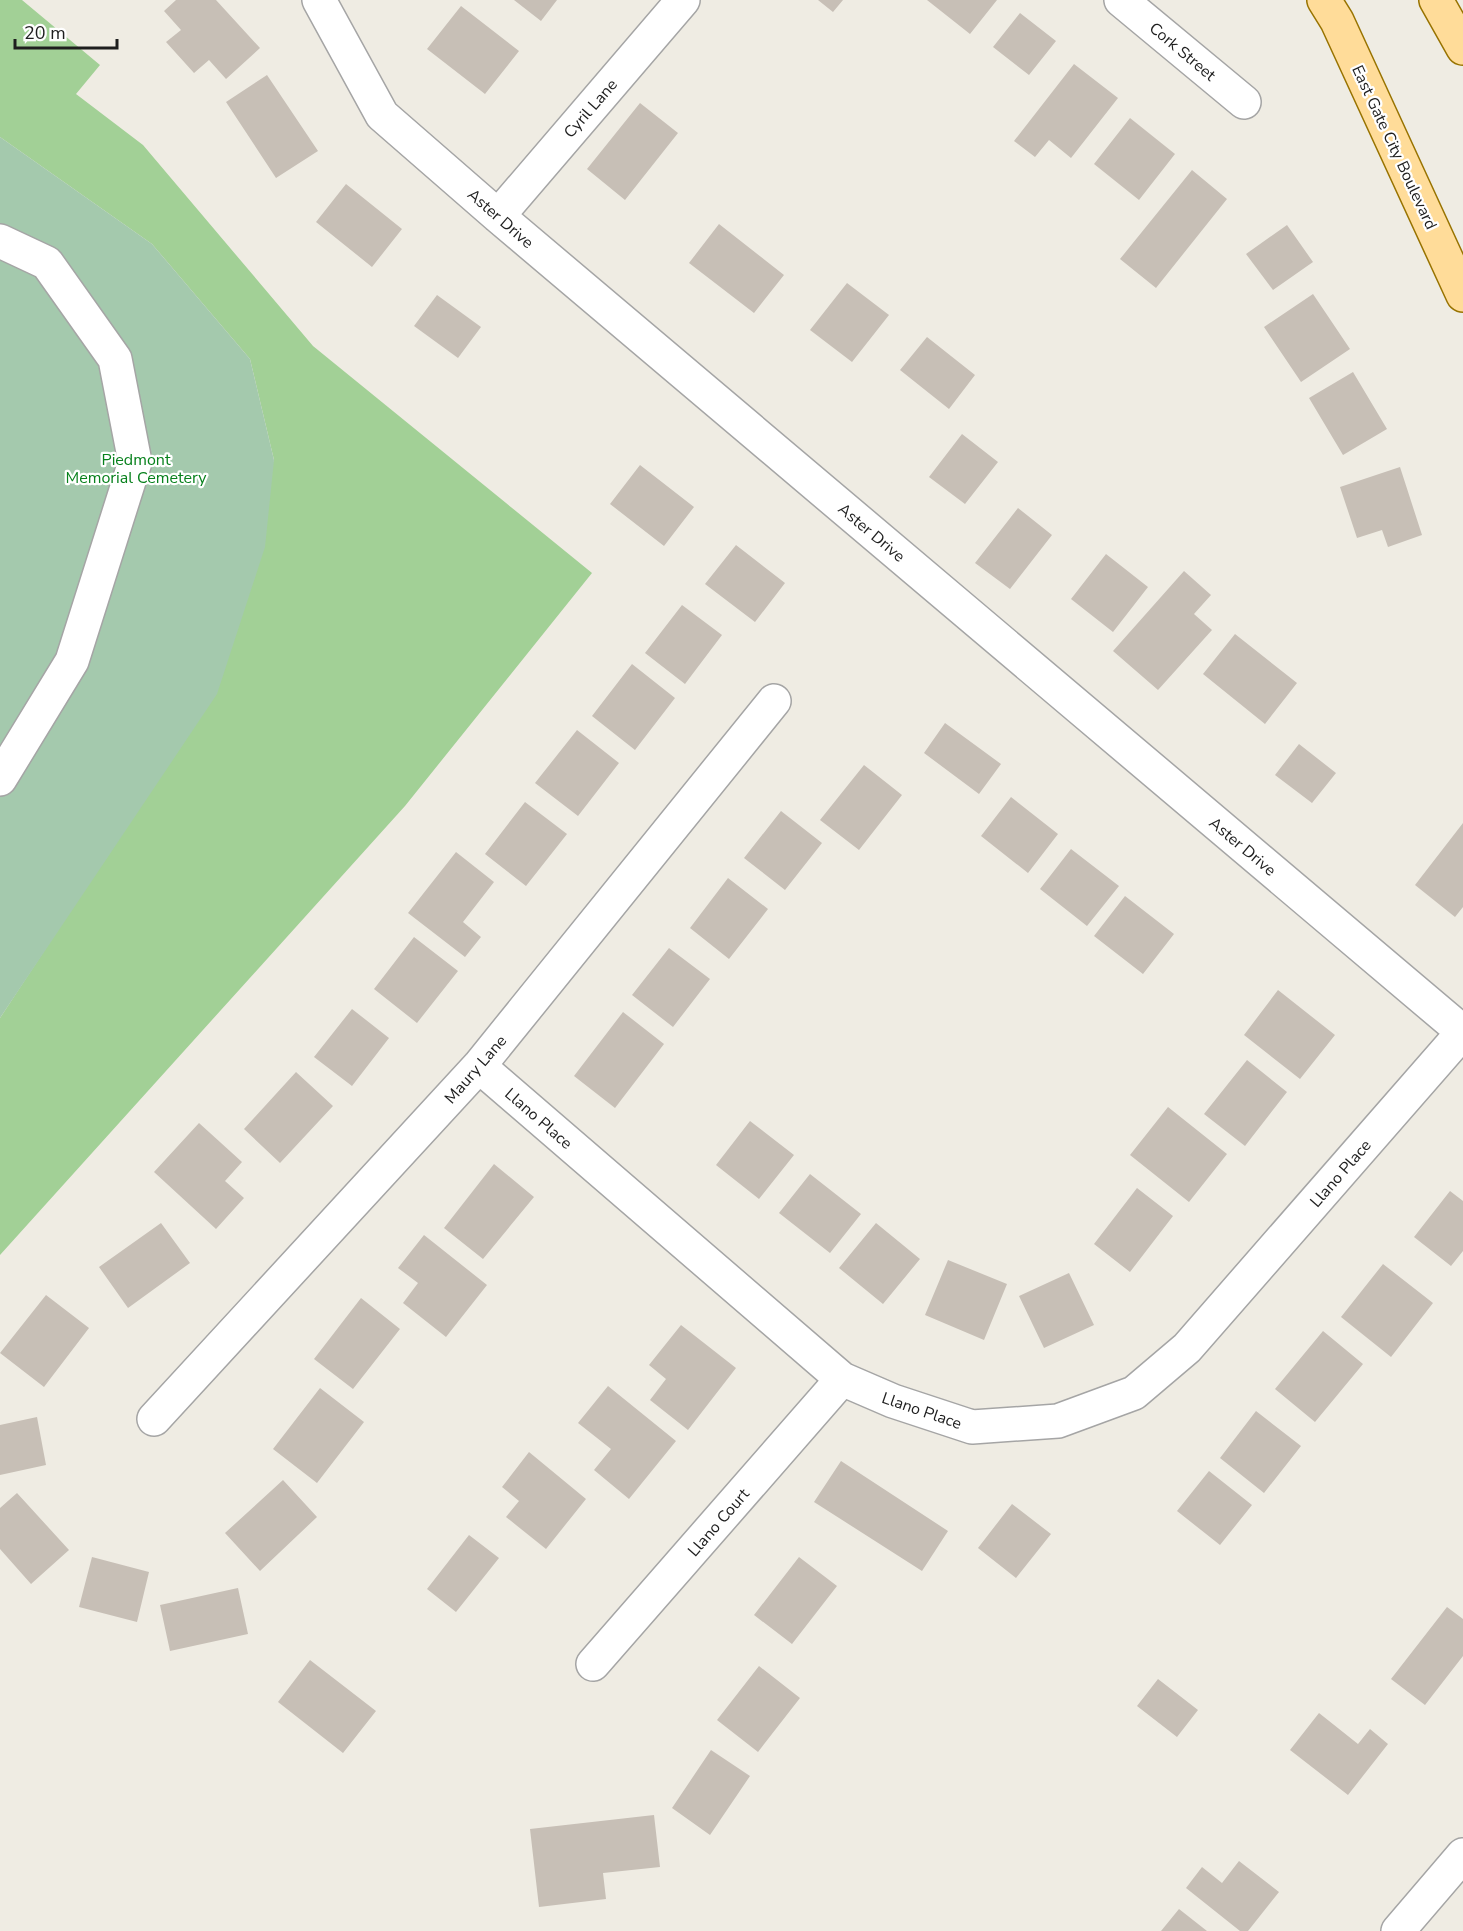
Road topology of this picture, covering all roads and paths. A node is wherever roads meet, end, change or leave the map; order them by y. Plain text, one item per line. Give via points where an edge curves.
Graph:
1 (319, 0) edge
2 (683, 0) edge
3 (1121, 0) edge
4 (1324, 0) edge
5 (1436, 0) edge
6 (1463, 48) edge
7 (1244, 102) dead end
8 (498, 216) junction
9 (0, 241) edge
10 (1463, 295) edge
11 (774, 701) dead end
12 (0, 779) edge
13 (1463, 1032) edge
14 (480, 1066) junction
15 (842, 1379) junction
16 (154, 1419) dead end
17 (593, 1664) dead end
18 (1463, 1855) edge
19 (1398, 1931) edge

1 - 8 street, Aster Drive via 382,115
2 - 8 street, Cyril Lane
3 - 7 street, Cork Street
4 - 10 main road, East Gate City Boulevard
5 - 6 main road
8 - 13 street, Aster Drive
9 - 12 street via 47,263 115,359 135,462 72,661
11 - 14 street, Maury Lane
13 - 15 street, Llano Place via 1187,1348 1134,1393 1058,1421 972,1427
14 - 15 street, Llano Place
14 - 16 street, Maury Lane
15 - 17 street, Llano Court
18 - 19 street

